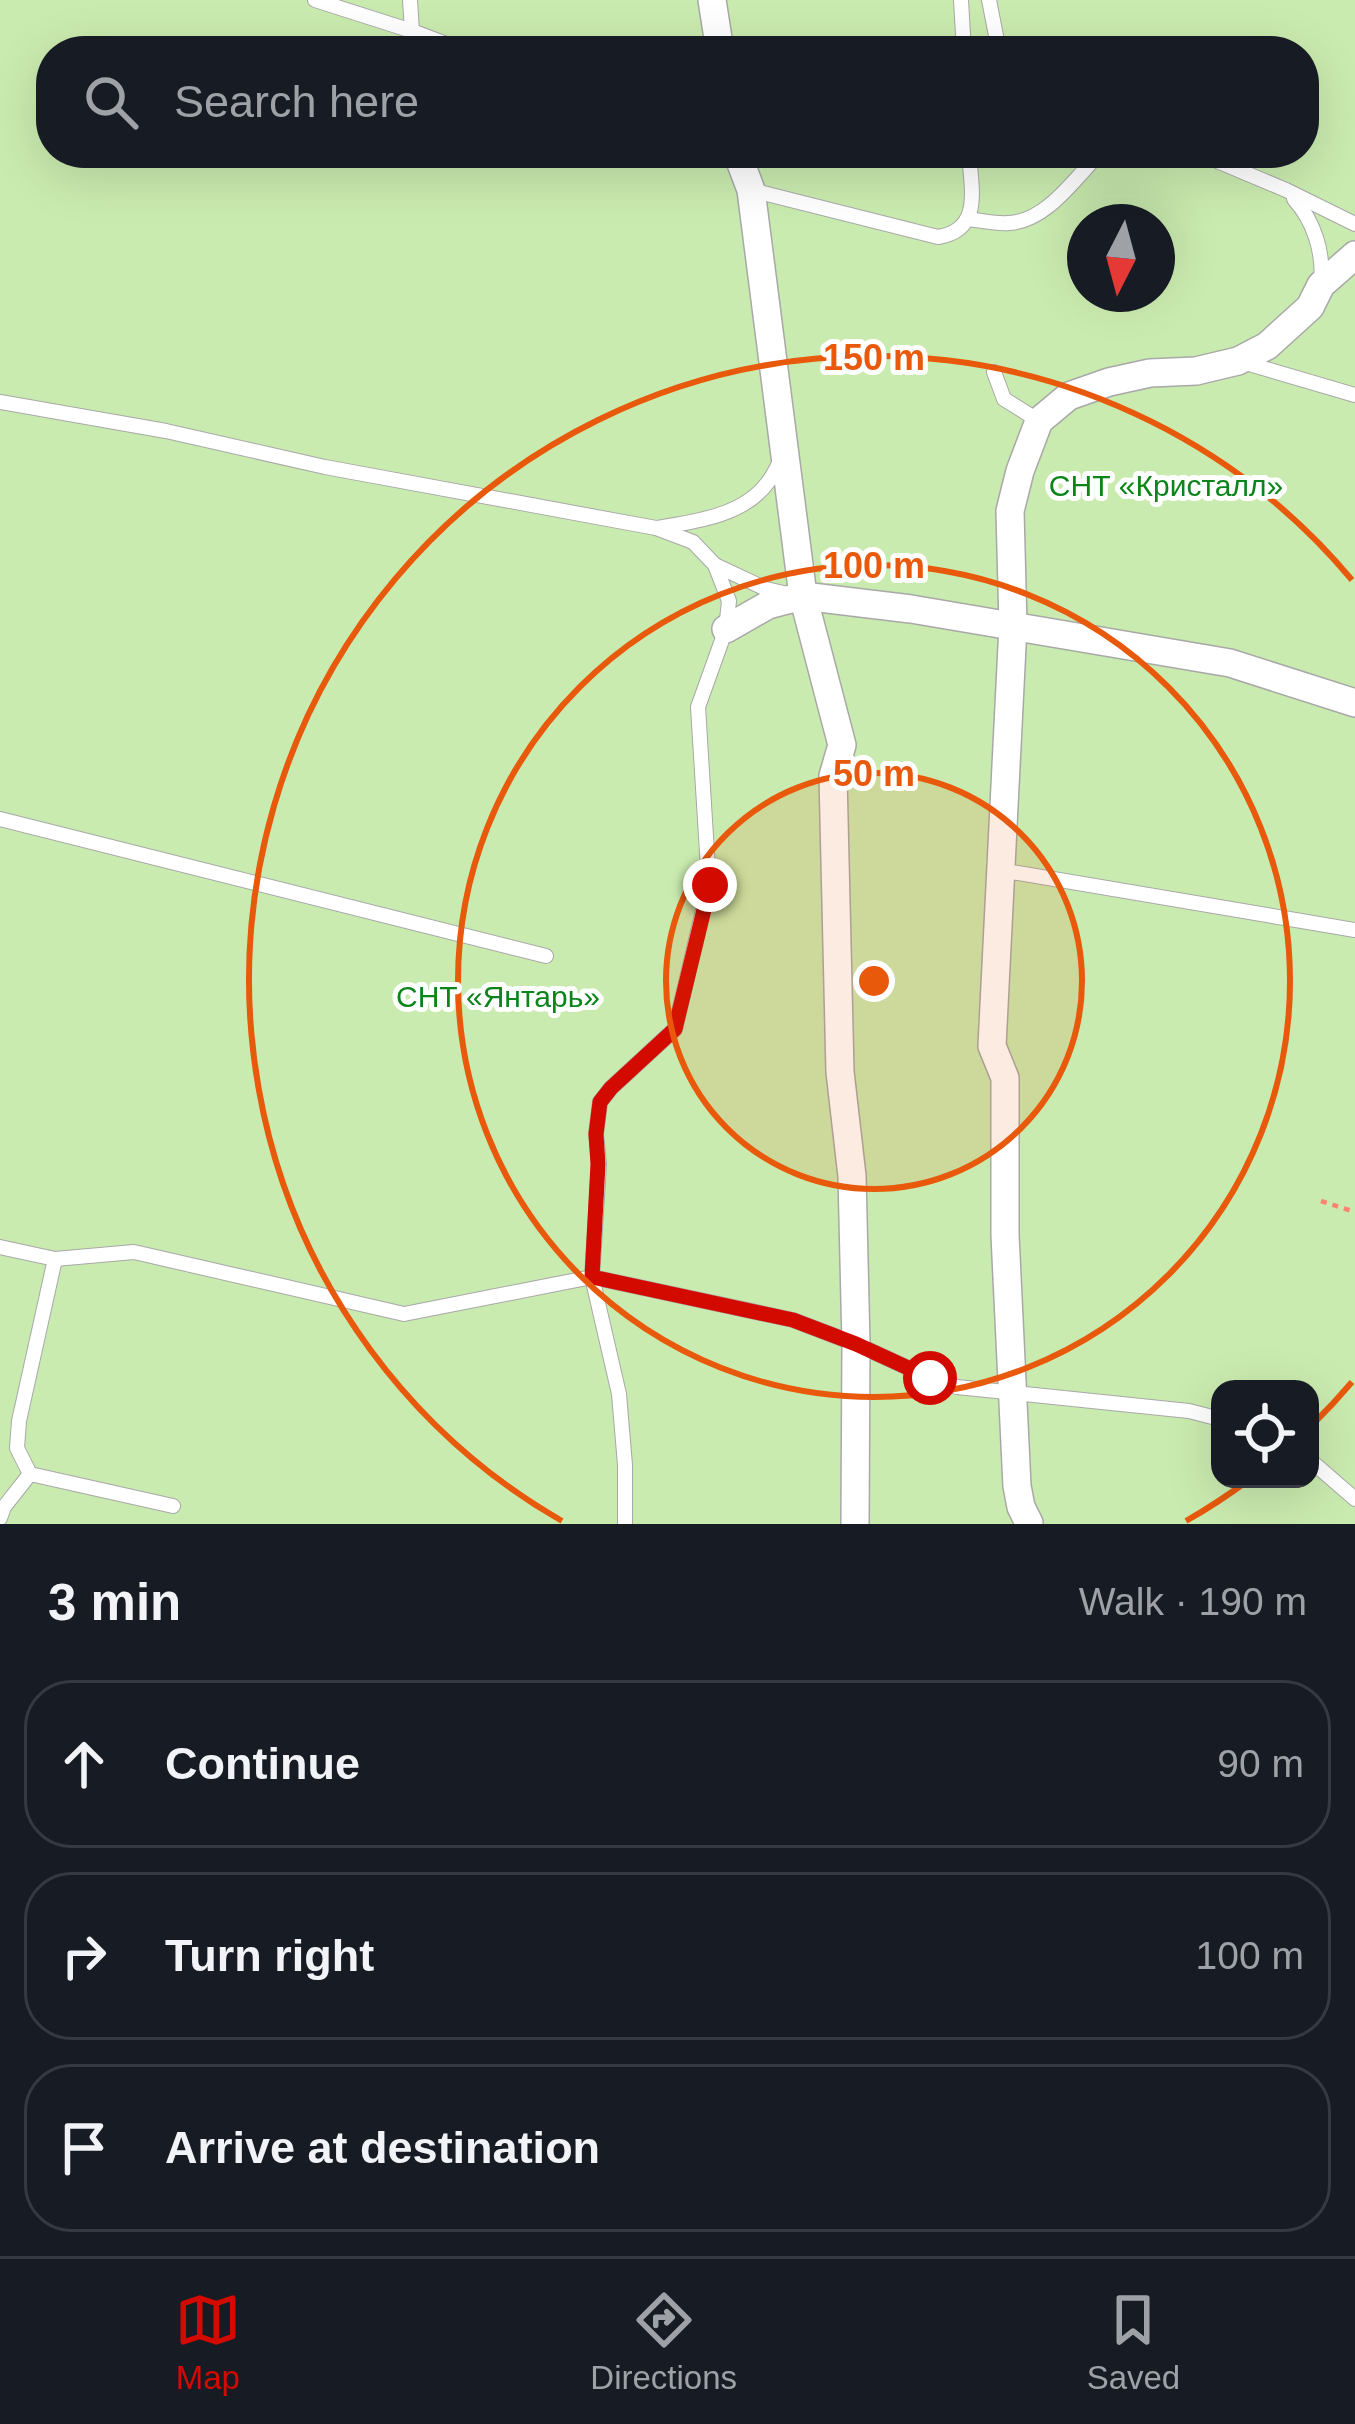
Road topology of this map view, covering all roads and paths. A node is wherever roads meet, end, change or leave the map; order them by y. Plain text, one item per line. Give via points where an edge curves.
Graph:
1 (315, 0) edge
2 (410, 0) edge
3 (712, 0) edge
4 (961, 0) edge
5 (989, 0) edge
6 (412, 31) junction
7 (425, 36) edge
8 (718, 36) edge
9 (963, 36) edge
10 (996, 36) edge
11 (743, 168) edge
12 (970, 168) edge
13 (1085, 168) edge
14 (1234, 168) edge
15 (751, 190) junction
16 (1286, 190) junction
17 (969, 219) junction
18 (1355, 224) edge
19 (1355, 255) edge
20 (1321, 285) junction
21 (1238, 361) junction
22 (994, 371) dead end
23 (1355, 395) edge
24 (0, 402) edge
25 (1040, 422) junction
26 (784, 452) junction
27 (656, 528) junction
28 (715, 565) junction
29 (803, 596) junction
30 (1013, 626) junction
31 (726, 629) junction
32 (1355, 703) edge
33 (0, 819) edge
34 (1000, 870) junction
35 (1355, 930) edge
36 (546, 956) dead end
37 (1321, 1202) dead end
38 (1355, 1212) edge
39 (0, 1247) edge
40 (55, 1259) junction
41 (592, 1277) junction
42 (856, 1344) junction
43 (1013, 1393) junction
44 (1211, 1417) edge
45 (1319, 1468) edge
46 (30, 1474) junction
47 (1355, 1499) edge
48 (173, 1506) dead end
49 (0, 1518) edge
50 (1029, 1522) edge
51 (625, 1524) edge
52 (855, 1524) edge

1 - 6 lane
2 - 6 lane
3 - 8 street
4 - 9 lane
5 - 10 lane
6 - 7 lane
11 - 15 street
12 - 17 lane
13 - 17 lane via 1029,219
14 - 16 lane
15 - 17 lane via 938,238
15 - 26 street
16 - 18 lane
16 - 20 lane via 1319,246
19 - 20 street
20 - 21 street via 1288,328
21 - 23 lane
21 - 25 street via 1109,382 1069,396
22 - 25 lane via 1004,400
24 - 27 lane
25 - 30 street via 1010,511
26 - 27 lane via 746,502
26 - 29 street
27 - 28 lane via 692,542
28 - 29 lane
28 - 31 lane via 729,601
29 - 30 street
29 - 31 street
29 - 42 street via 842,745 833,776
30 - 32 street via 1230,663
30 - 34 street
31 - 41 lane via 698,707 710,885 675,1029 600,1102
33 - 36 lane
34 - 35 lane
34 - 43 street via 992,1046 1005,1078
37 - 38 path
39 - 40 lane
40 - 41 lane via 134,1252 404,1314
40 - 46 lane via 19,1421 17,1448
41 - 42 lane via 793,1320
41 - 51 lane via 619,1394
42 - 43 lane via 957,1387
42 - 52 street
43 - 44 lane
43 - 50 street via 1017,1486
45 - 47 lane
46 - 48 lane
46 - 49 lane

